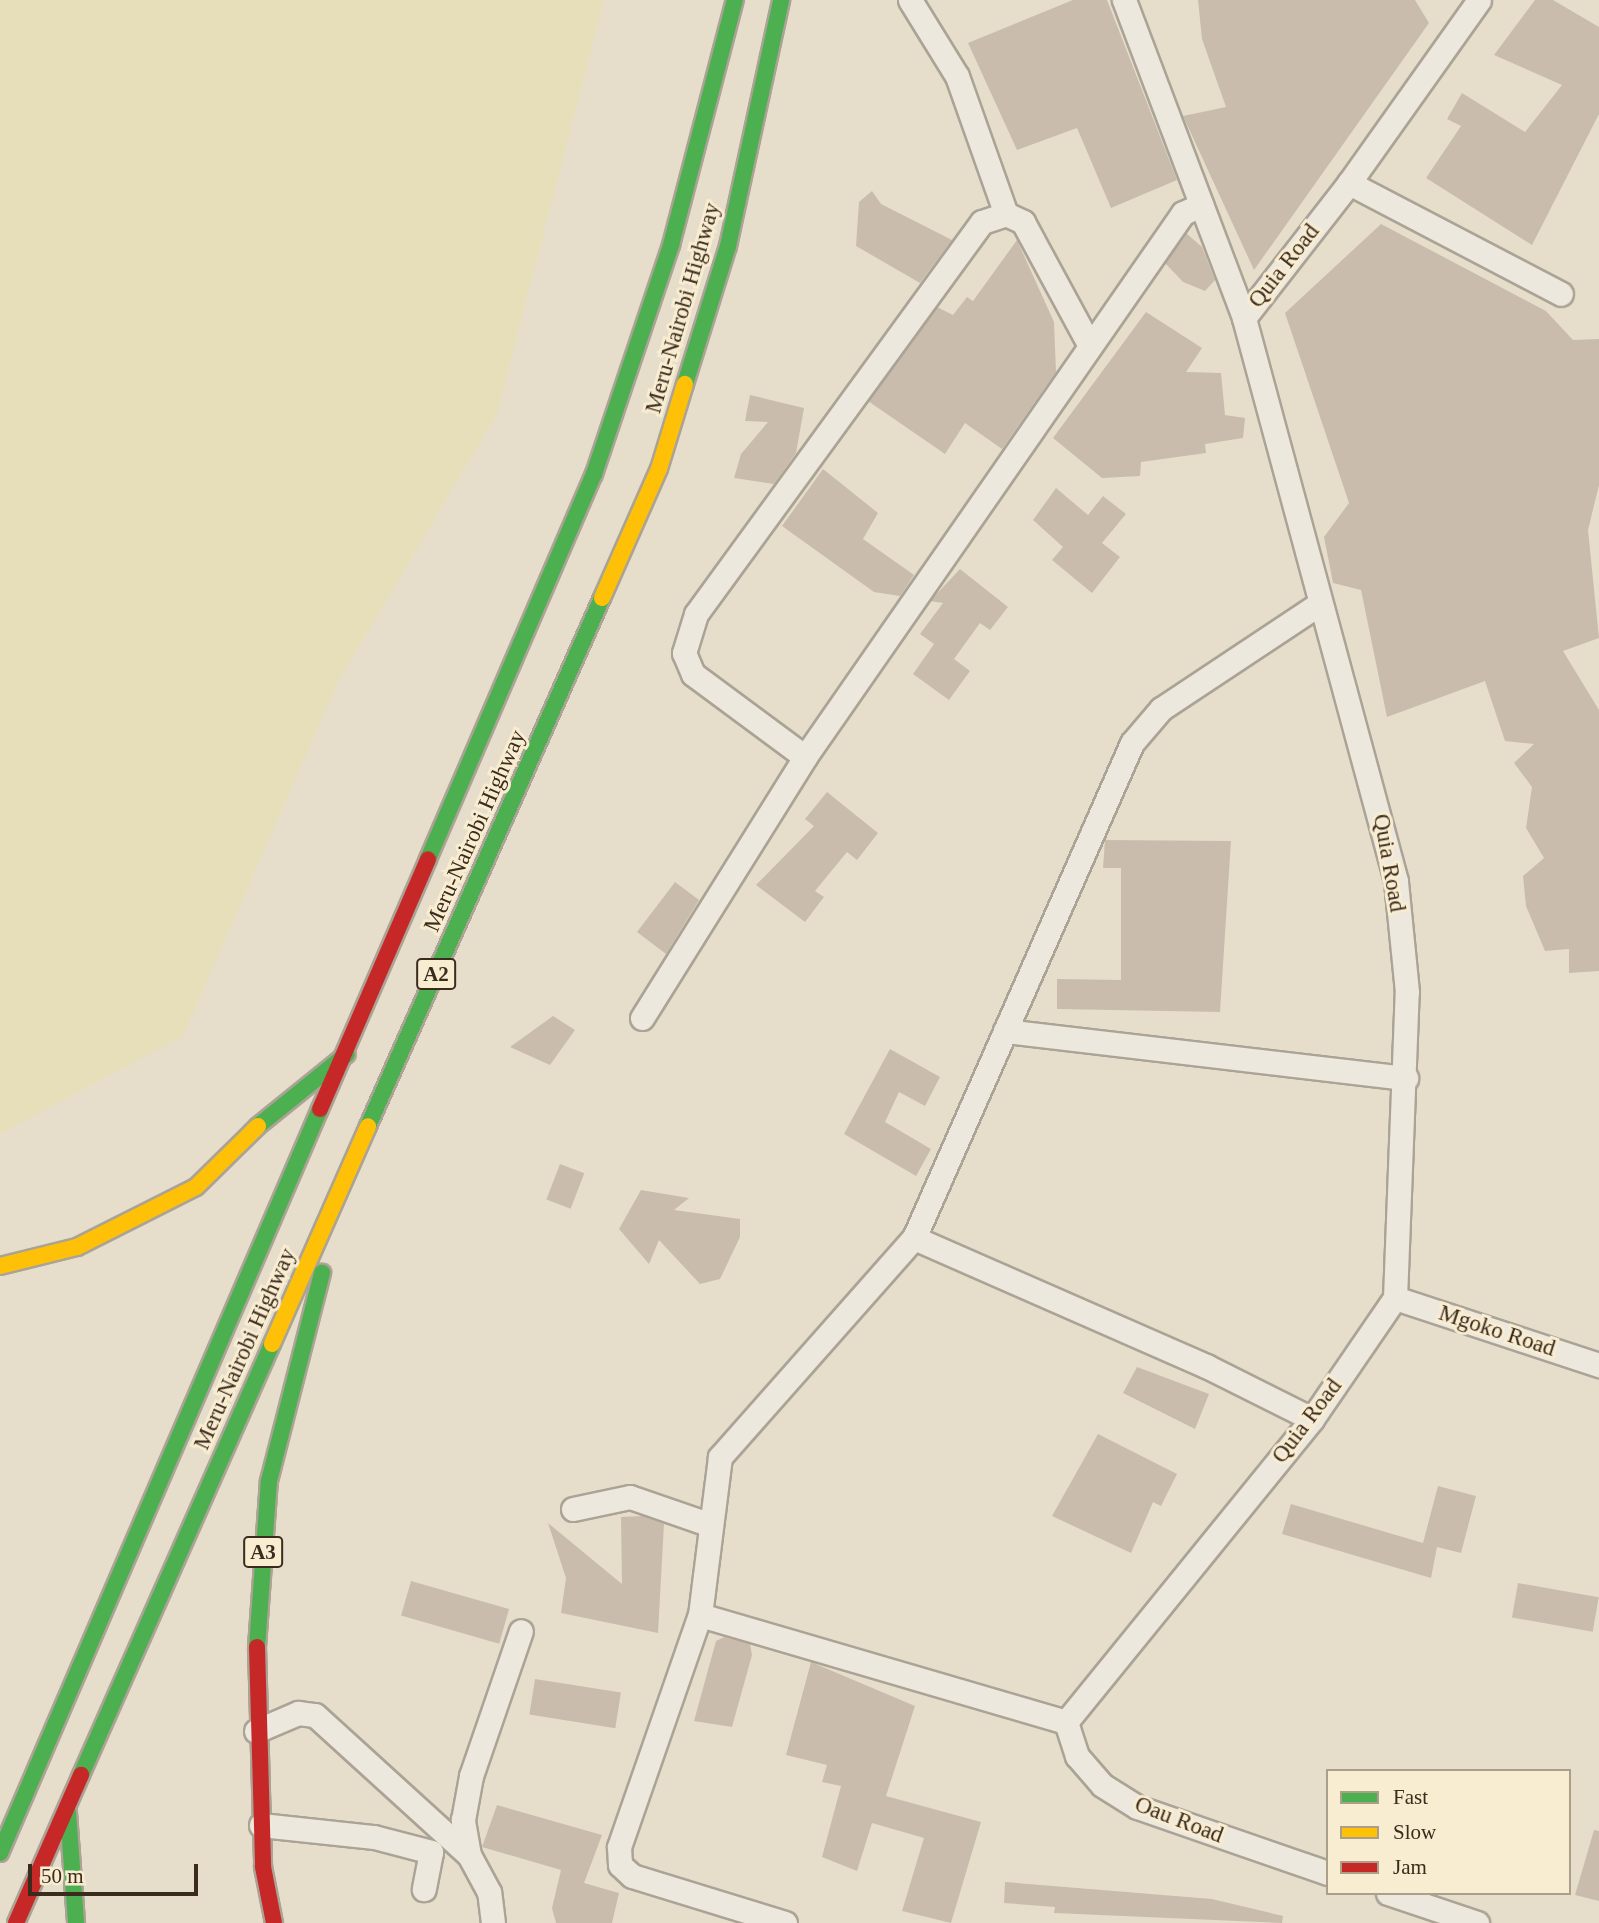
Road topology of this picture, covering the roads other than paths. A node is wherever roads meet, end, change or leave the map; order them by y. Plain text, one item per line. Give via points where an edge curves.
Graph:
1 (735, 0) edge
2 (781, 0) edge
3 (910, 0) edge
4 (1124, 0) edge
5 (1479, 0) edge
6 (1349, 183) junction
7 (1201, 205) junction
8 (1006, 214) junction
9 (1561, 294) dead end
10 (1244, 318) junction
11 (1089, 344) junction
12 (1319, 604) junction
13 (805, 757) junction
14 (642, 1018) dead end
15 (1005, 1031) junction
16 (349, 1051) junction
17 (1406, 1078) junction
18 (341, 1189) junction
19 (914, 1238) junction
20 (0, 1266) edge
21 (1395, 1298) junction
22 (1599, 1365) edge
23 (1312, 1419) junction
24 (573, 1509) dead end
25 (708, 1524) junction
26 (700, 1615) junction
27 (521, 1631) dead end
28 (1066, 1722) junction
29 (256, 1731) junction
30 (67, 1804) junction
31 (261, 1825) junction
32 (0, 1853) edge
33 (469, 1855) junction
34 (1326, 1872) edge
35 (424, 1889) dead end
36 (1393, 1895) edge
37 (1465, 1922) edge
38 (16, 1923) edge
39 (76, 1923) edge
40 (274, 1923) edge
41 (493, 1923) edge
42 (785, 1923) edge

1 - 16 highway, Meru-Nairobi Highway / A2 via 671,245 594,474
2 - 18 highway, Meru-Nairobi Highway / A2 via 728,246 659,469
3 - 8 street via 957,76
4 - 7 street
5 - 6 street, Quia Road
6 - 9 street
6 - 10 street, Quia Road
7 - 10 street
7 - 11 street via 1183,213
8 - 11 street via 1023,222
8 - 13 street via 982,222 687,631 684,653 693,674
10 - 12 street, Quia Road
11 - 13 street
12 - 15 street via 1161,709 1132,743
12 - 17 street, Quia Road via 1396,881 1407,992
13 - 14 street
15 - 17 street
15 - 19 street
16 - 20 highway via 265,1119 196,1187 77,1247
16 - 32 highway, Meru-Nairobi Highway / A2
17 - 21 street, Quia Road
18 - 29 highway, A3 via 269,1481
18 - 30 highway, Meru-Nairobi Highway / A2
19 - 23 street via 1206,1366
19 - 25 street via 745,1422 720,1457
21 - 22 street, Mgoko Road
21 - 23 street, Quia Road
23 - 28 street, Quia Road
24 - 25 street via 630,1497
25 - 26 street
26 - 28 street
26 - 42 street via 619,1847 620,1866 632,1876
27 - 33 street via 471,1776 463,1820
28 - 34 street, Oau Road via 1077,1756 1102,1784 1137,1807
29 - 31 highway, A3
29 - 33 street via 298,1713 315,1715
30 - 38 highway, Meru-Nairobi Highway / A2
30 - 39 highway
31 - 35 street via 374,1837 431,1852
31 - 40 highway, A3
33 - 41 street via 489,1892
36 - 37 street

